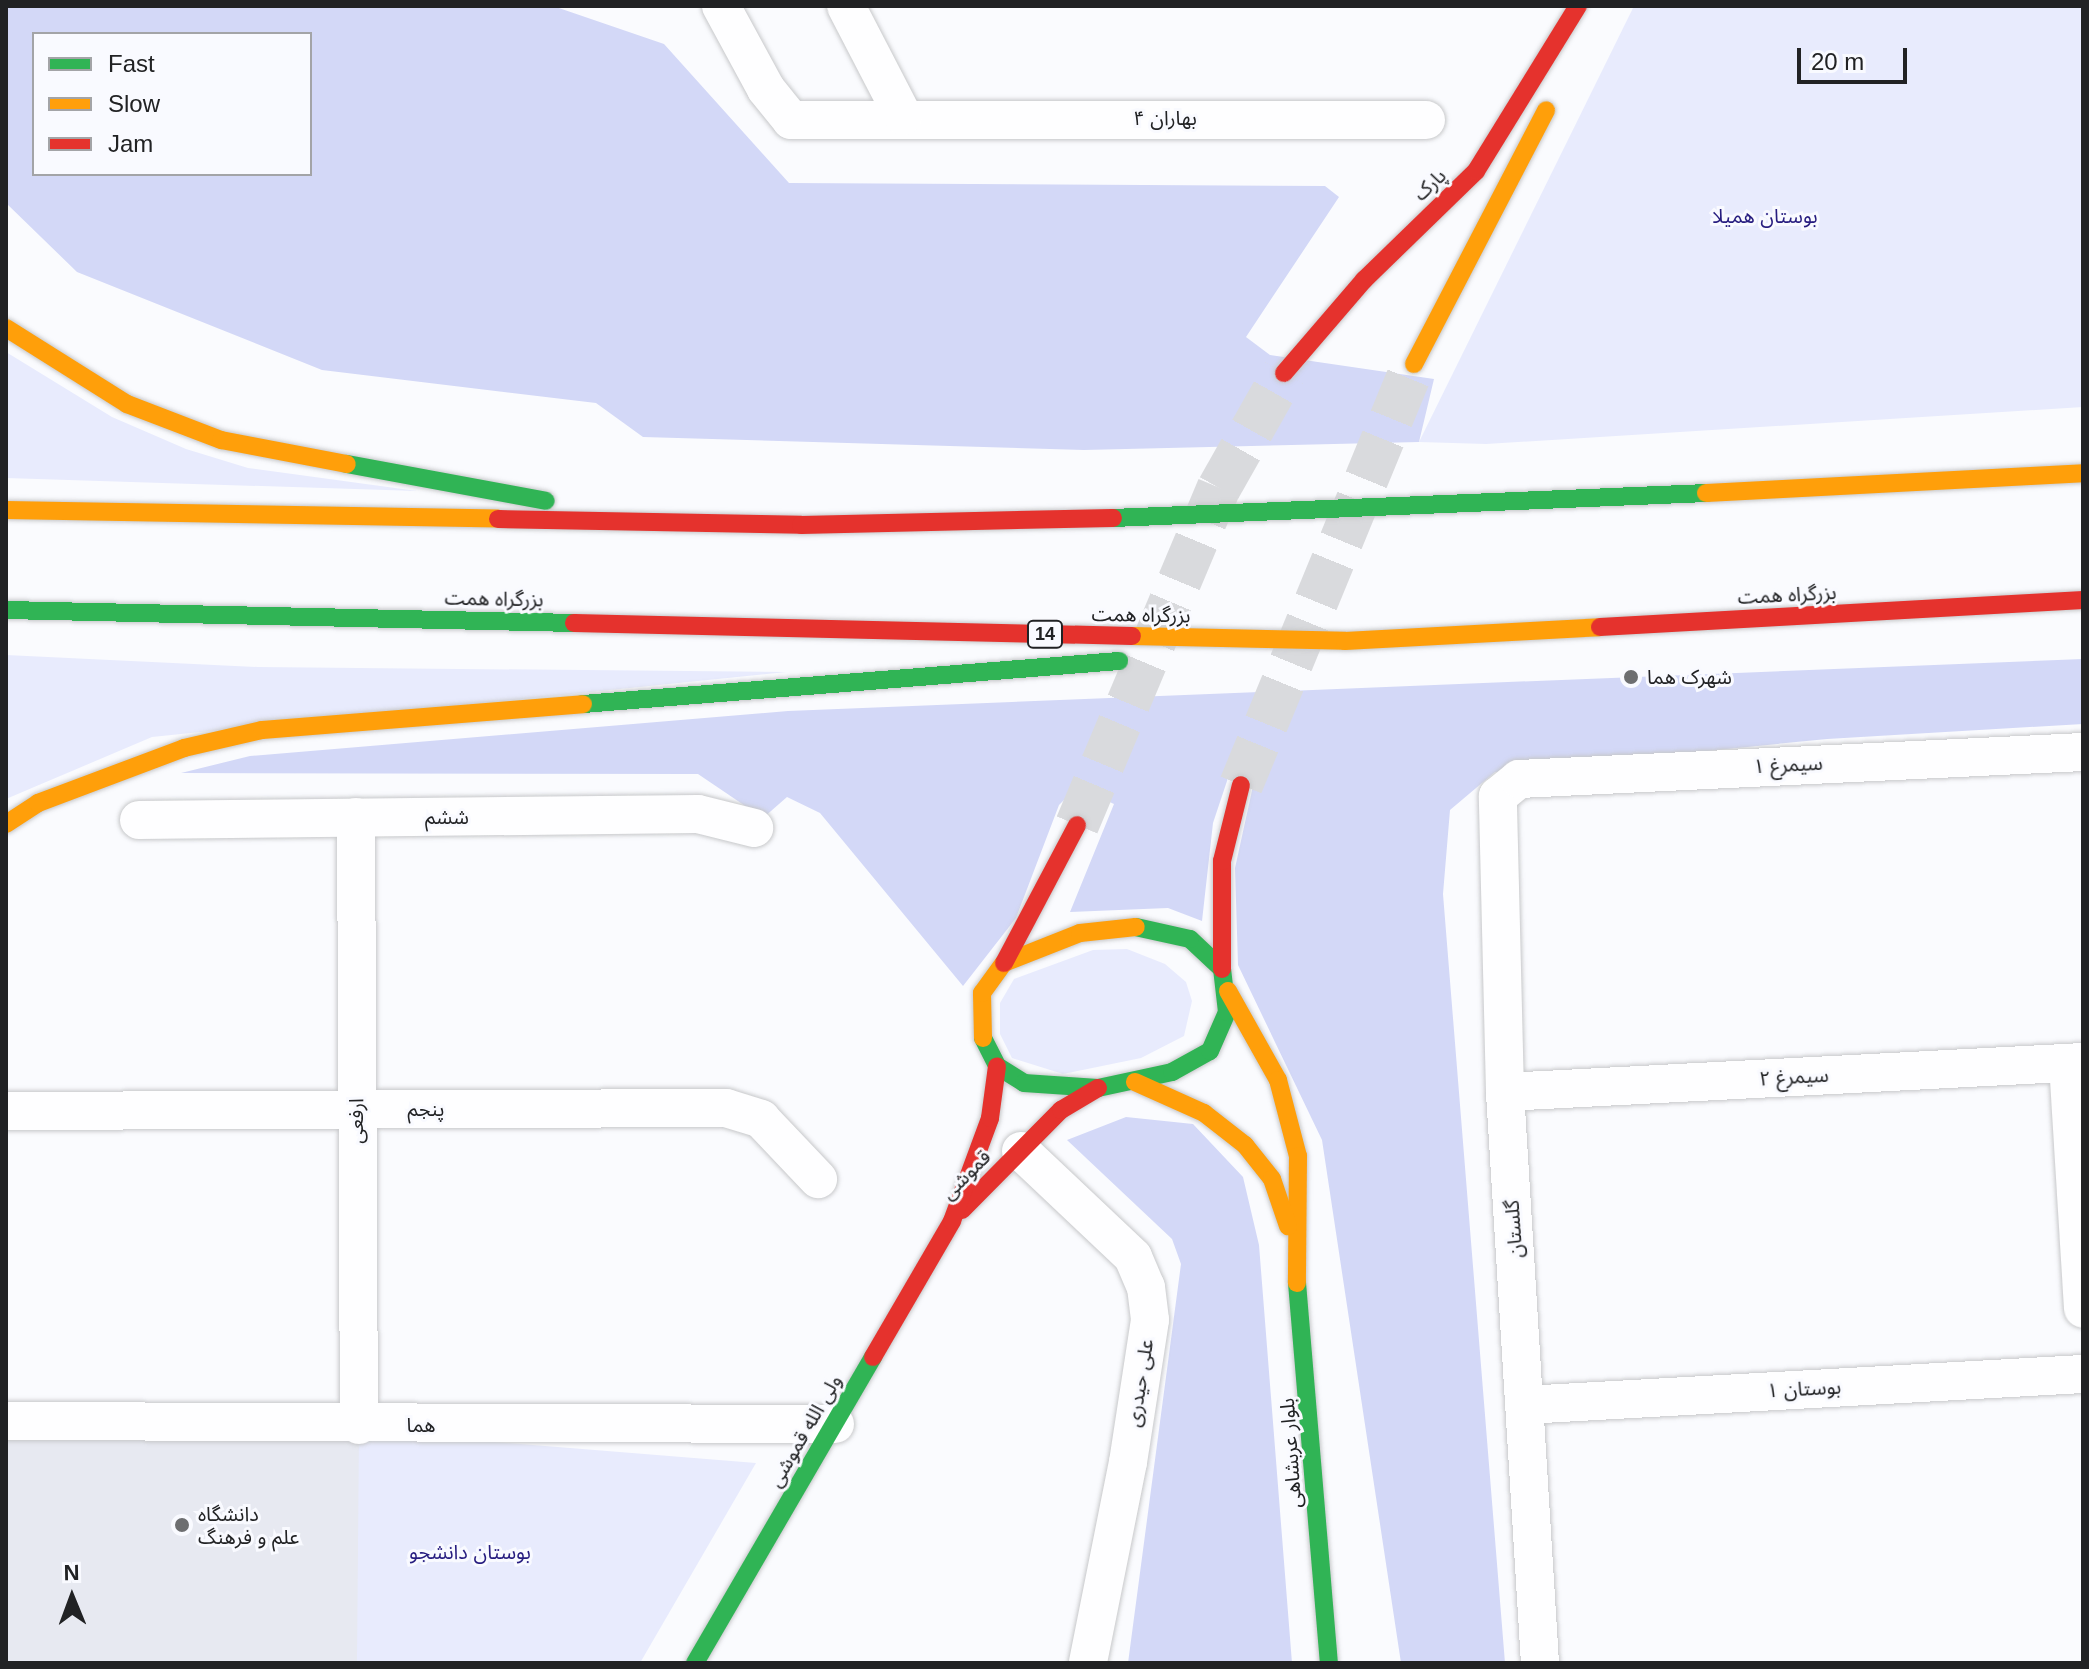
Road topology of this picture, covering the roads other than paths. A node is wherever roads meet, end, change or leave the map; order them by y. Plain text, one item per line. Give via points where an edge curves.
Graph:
1 (721, 6) edge
2 (846, 6) edge
3 (1578, 6) edge
4 (1553, 98) dead end
5 (903, 116) junction
6 (1426, 120) dead end
7 (6, 328) edge
8 (1414, 364) tunnel mouth
9 (1284, 373) tunnel mouth
10 (2083, 473) edge
11 (6, 510) edge
12 (674, 523) junction
13 (2083, 600) edge
14 (6, 610) edge
15 (1345, 641) junction
16 (2083, 752) edge
17 (1241, 785) tunnel mouth
18 (1498, 796) joint
19 (356, 817) junction
20 (139, 820) dead end
21 (6, 824) edge
22 (1077, 825) tunnel mouth
23 (754, 828) dead end
24 (1004, 963) junction
25 (1222, 969) junction
26 (1228, 991) junction
27 (2076, 1062) edge
28 (997, 1066) junction
29 (1135, 1082) junction
30 (1098, 1088) junction
31 (1505, 1092) junction
32 (356, 1109) junction
33 (6, 1111) edge
34 (1021, 1151) junction
35 (818, 1179) dead end
36 (952, 1221) junction
37 (1293, 1239) junction
38 (2083, 1309) edge
39 (2083, 1374) edge
40 (1525, 1405) junction
41 (6, 1421) edge
42 (835, 1424) junction
43 (359, 1425) junction
44 (695, 1663) edge
45 (1088, 1663) edge
46 (1329, 1663) edge
47 (1540, 1663) edge

1 - 5 street, بهاران ۴ via 766,89 791,120
2 - 5 street
3 - 9 main road, پارک via 1476,171 1364,280
4 - 8 main road
5 - 6 street, بهاران ۴
7 - 12 main road via 127,404 221,440
10 - 12 main road via 1320,514
11 - 12 main road
13 - 15 main road, بزرگراه همت / 14
14 - 15 main road, بزرگراه همت / 14
15 - 21 main road via 262,730 184,748 38,803
16 - 18 street, سیمرغ ۱ via 1519,779
17 - 25 main road via 1222,861
18 - 31 street, گلستان
19 - 20 street, ششم
19 - 23 street, ششم via 698,814
19 - 32 street, ارفعی
22 - 24 main road
24 - 25 main road via 1080,933 1136,927 1190,939
24 - 28 main road via 982,993 978,1012 986,1050
25 - 26 main road
26 - 29 main road via 1227,1012 1210,1051
26 - 37 main road, بلوار عربشاهی via 1278,1080 1298,1156
27 - 31 street, سیمرغ ۲
27 - 38 street
28 - 30 main road via 1024,1083
28 - 36 main road, قموشی via 990,1118
29 - 30 main road
29 - 37 main road, بلوار عربشاهی via 1204,1113 1245,1145 1272,1179
30 - 34 main road, قموشی via 1061,1110
31 - 40 street, گلستان
32 - 33 street, پنجم
32 - 35 street, پنجم via 745,1110
32 - 43 street, ارفعی
34 - 36 main road, قموشی
34 - 45 street, علی حیدری via 1115,1237 1133,1257 1146,1287 1150,1320
36 - 42 main road, ولی الله قموشی
37 - 46 main road, بلوار عربشاهی
39 - 40 street, بوستان ۱
40 - 47 street, گلستان
41 - 43 street, هما
42 - 43 street, هما
42 - 44 main road, ولی الله قموشی

